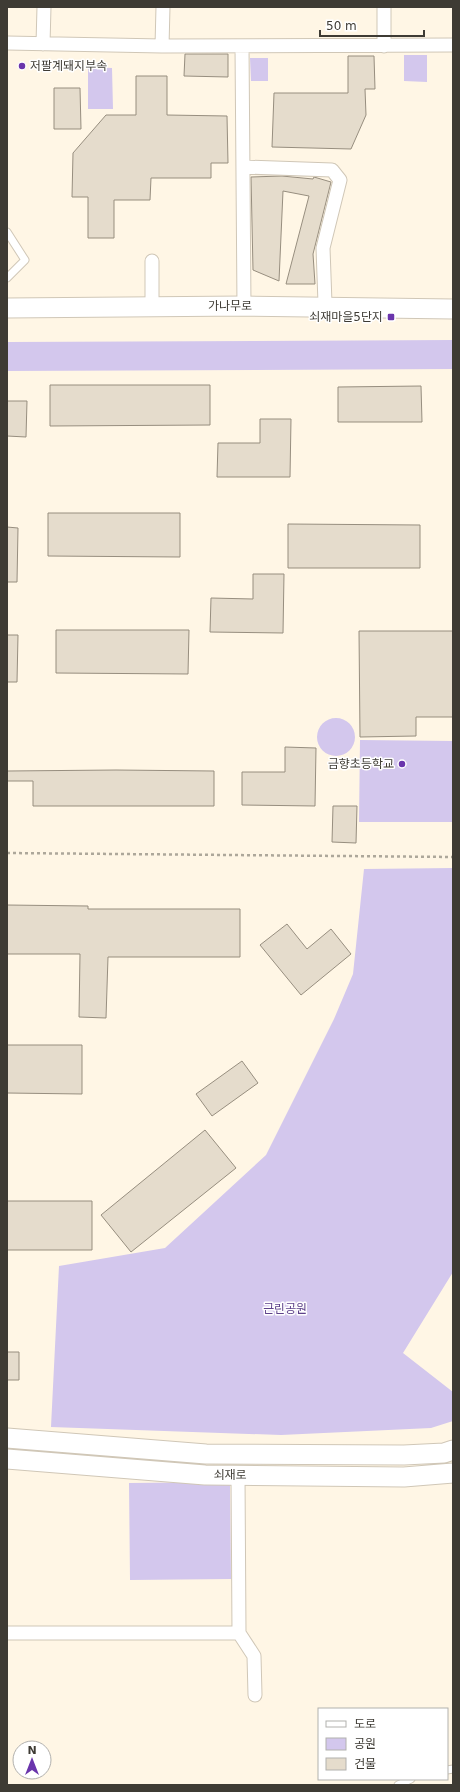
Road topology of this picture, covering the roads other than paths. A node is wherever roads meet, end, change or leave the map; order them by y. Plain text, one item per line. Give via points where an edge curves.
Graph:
1 (44, 7) edge
2 (163, 7) edge
3 (384, 7) edge
4 (7, 43) edge
5 (43, 44) junction
6 (453, 45) edge
7 (162, 46) junction
8 (242, 46) junction
9 (384, 46) junction
10 (243, 167) junction
11 (7, 232) edge
12 (152, 261) dead end
13 (7, 278) edge
14 (325, 303) dead end
15 (244, 306) junction
16 (152, 307) junction
17 (7, 308) edge
18 (453, 309) edge
19 (7, 1438) edge
20 (453, 1450) edge
21 (7, 1459) edge
22 (453, 1473) edge
23 (238, 1476) junction
24 (7, 1633) edge
25 (239, 1633) junction
26 (254, 1695) dead end
27 (409, 1780) edge
28 (398, 1785) edge

1 - 5 street
2 - 7 street
3 - 9 street
4 - 5 street
5 - 7 street
6 - 9 street
7 - 8 street
8 - 9 street
8 - 10 street
10 - 14 street via 332,170 340,180 323,248
10 - 15 street
11 - 13 lane via 25,260
12 - 16 street
15 - 16 street, 가나무로
15 - 18 street, 가나무로
16 - 17 street, 가나무로
19 - 20 street via 206,1454 404,1455 444,1453
21 - 23 street, 쇠재로
22 - 23 street, 쇠재로 via 404,1477
23 - 25 street
24 - 25 street
25 - 26 street via 254,1656
27 - 28 lane

